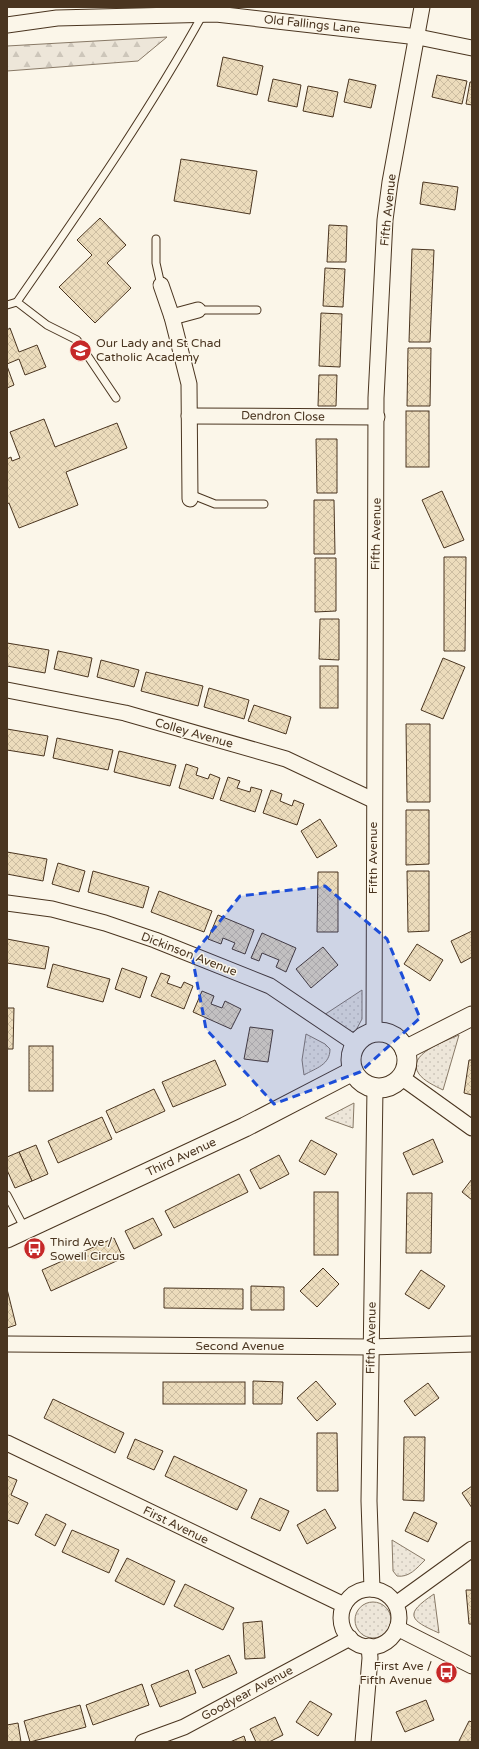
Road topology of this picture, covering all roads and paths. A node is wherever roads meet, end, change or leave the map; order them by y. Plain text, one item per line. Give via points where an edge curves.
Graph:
1 (422, 7) edge
2 (203, 13) junction
3 (7, 24) edge
4 (418, 37) junction
5 (472, 48) edge
6 (156, 239) dead end
7 (161, 285) joint
8 (17, 302) junction
9 (7, 305) edge
10 (198, 310) joint
11 (257, 310) dead end
12 (172, 317) junction
13 (116, 398) dead end
14 (189, 416) junction
15 (377, 417) junction
16 (190, 496) joint
17 (264, 504) dead end
18 (7, 690) edge
19 (373, 800) junction
20 (7, 903) edge
21 (472, 1016) edge
22 (374, 1033) junction
23 (356, 1044) junction
24 (404, 1050) junction
25 (353, 1071) junction
26 (401, 1077) junction
27 (375, 1088) junction
28 (472, 1128) edge
29 (7, 1195) edge
30 (25, 1229) junction
31 (7, 1238) edge
32 (7, 1344) edge
33 (472, 1344) edge
34 (370, 1347) junction
35 (7, 1443) edge
36 (472, 1550) edge
37 (372, 1589) junction
38 (396, 1604) junction
39 (344, 1605) junction
40 (397, 1628) junction
41 (350, 1638) junction
42 (369, 1646) junction
43 (472, 1666) edge
44 (143, 1742) edge
45 (363, 1742) edge

1 - 4 street, Fifth Avenue
2 - 3 street, Old Fallings Lane via 57,18
2 - 4 street, Old Fallings Lane
2 - 8 lane via 178,60 110,168
4 - 5 street, Old Fallings Lane
4 - 15 street, Fifth Avenue via 385,220
6 - 7 lane via 156,264
7 - 12 street
8 - 9 lane
8 - 13 lane via 47,325 77,340
10 - 11 lane
10 - 12 street
12 - 14 street via 189,384
14 - 15 street, Dendron Close
14 - 16 street
15 - 19 street, Fifth Avenue
16 - 17 lane via 215,504
18 - 19 street, Colley Avenue via 125,713 286,759
19 - 22 street, Fifth Avenue
20 - 23 street, Dickinson Avenue via 52,909 104,923 155,940 270,986
21 - 24 street
22 - 23 street
22 - 24 street via 392,1036 400,1042
23 - 25 street via 351,1062
24 - 26 street via 406,1059
25 - 27 street via 362,1083
25 - 30 street, Third Avenue via 245,1127
26 - 27 street via 390,1086
26 - 28 street
27 - 34 street, Fifth Avenue
29 - 30 lane
30 - 31 street, Third Avenue
32 - 34 street, Second Avenue
33 - 34 street, Second Avenue
34 - 37 street, Fifth Avenue via 369,1502
35 - 39 street, First Avenue
36 - 38 street
37 - 38 street via 390,1596
37 - 39 street via 356,1593
38 - 40 street via 399,1620
39 - 41 street via 342,1622 344,1631
40 - 42 street via 386,1642 378,1646
40 - 43 street
41 - 42 street
41 - 44 street, Goodyear Avenue via 184,1727
42 - 45 street

